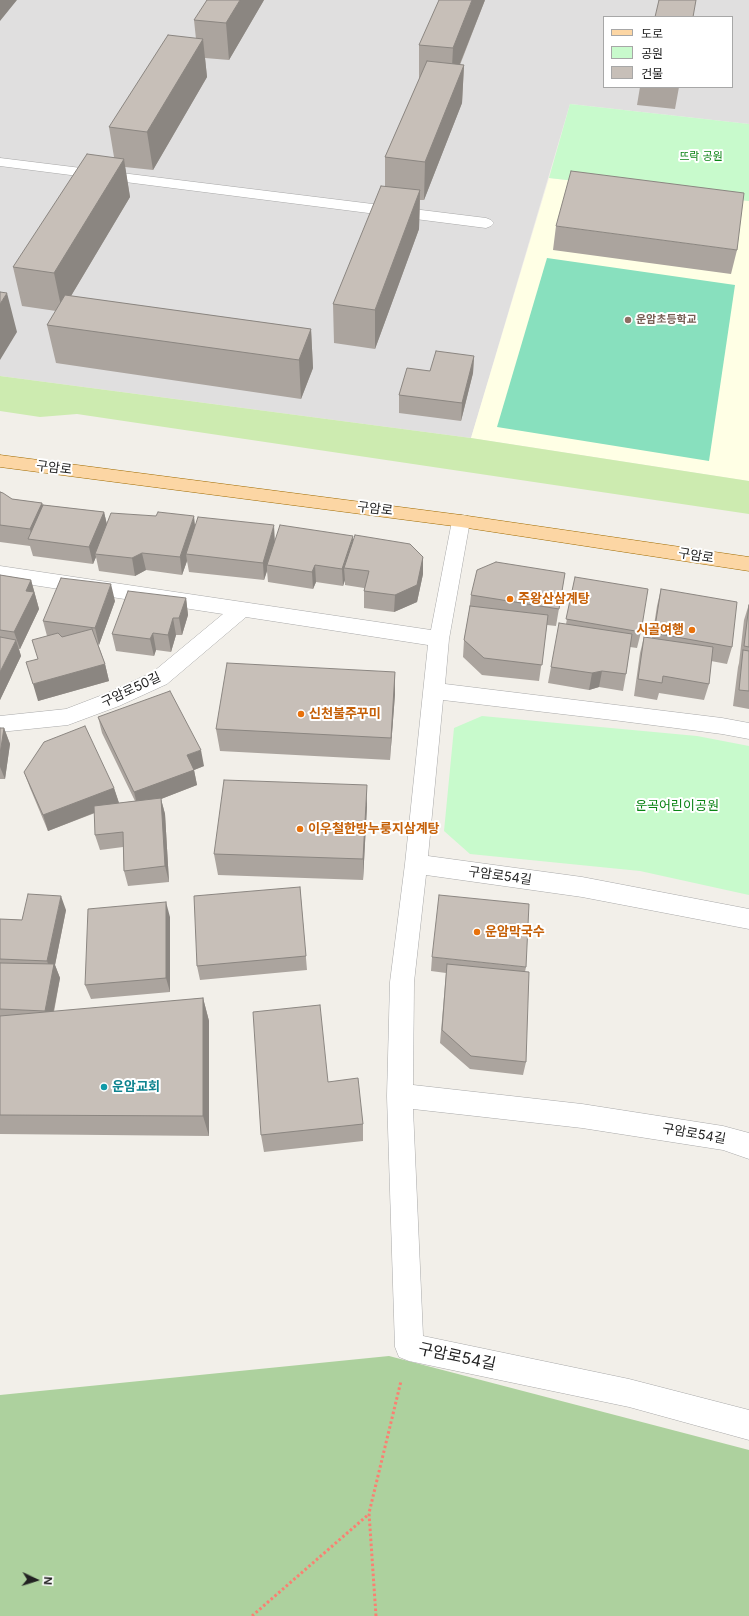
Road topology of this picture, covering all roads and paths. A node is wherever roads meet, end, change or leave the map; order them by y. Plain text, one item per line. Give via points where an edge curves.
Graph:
1 (0, 162) edge
2 (486, 223) dead end
3 (0, 461) edge
4 (461, 520) junction
5 (749, 564) edge
6 (0, 573) edge
7 (241, 610) junction
8 (439, 639) junction
9 (433, 691) junction
10 (0, 724) edge
11 (749, 731) edge
12 (416, 864) junction
13 (749, 919) edge
14 (400, 1096) junction
15 (749, 1146) edge
16 (409, 1347) junction
17 (749, 1425) edge
18 (369, 1514) junction
19 (252, 1616) edge
20 (376, 1616) edge

1 - 2 street
3 - 4 main road, 구암로
4 - 5 main road, 구암로
4 - 8 street, 구암로54길
6 - 7 street
7 - 8 street
7 - 10 street, 구암로50길 via 160,678 68,717
8 - 9 street, 구암로54길
9 - 11 street
9 - 12 street, 구암로54길
12 - 13 street, 구암로54길 via 582,887
12 - 14 street, 구암로54길 via 402,982
14 - 15 street, 구암로54길 via 590,1118 723,1138
14 - 16 street, 구암로54길
16 - 17 street, 구암로54길 via 629,1394
16 - 18 path
18 - 19 path
18 - 20 path

